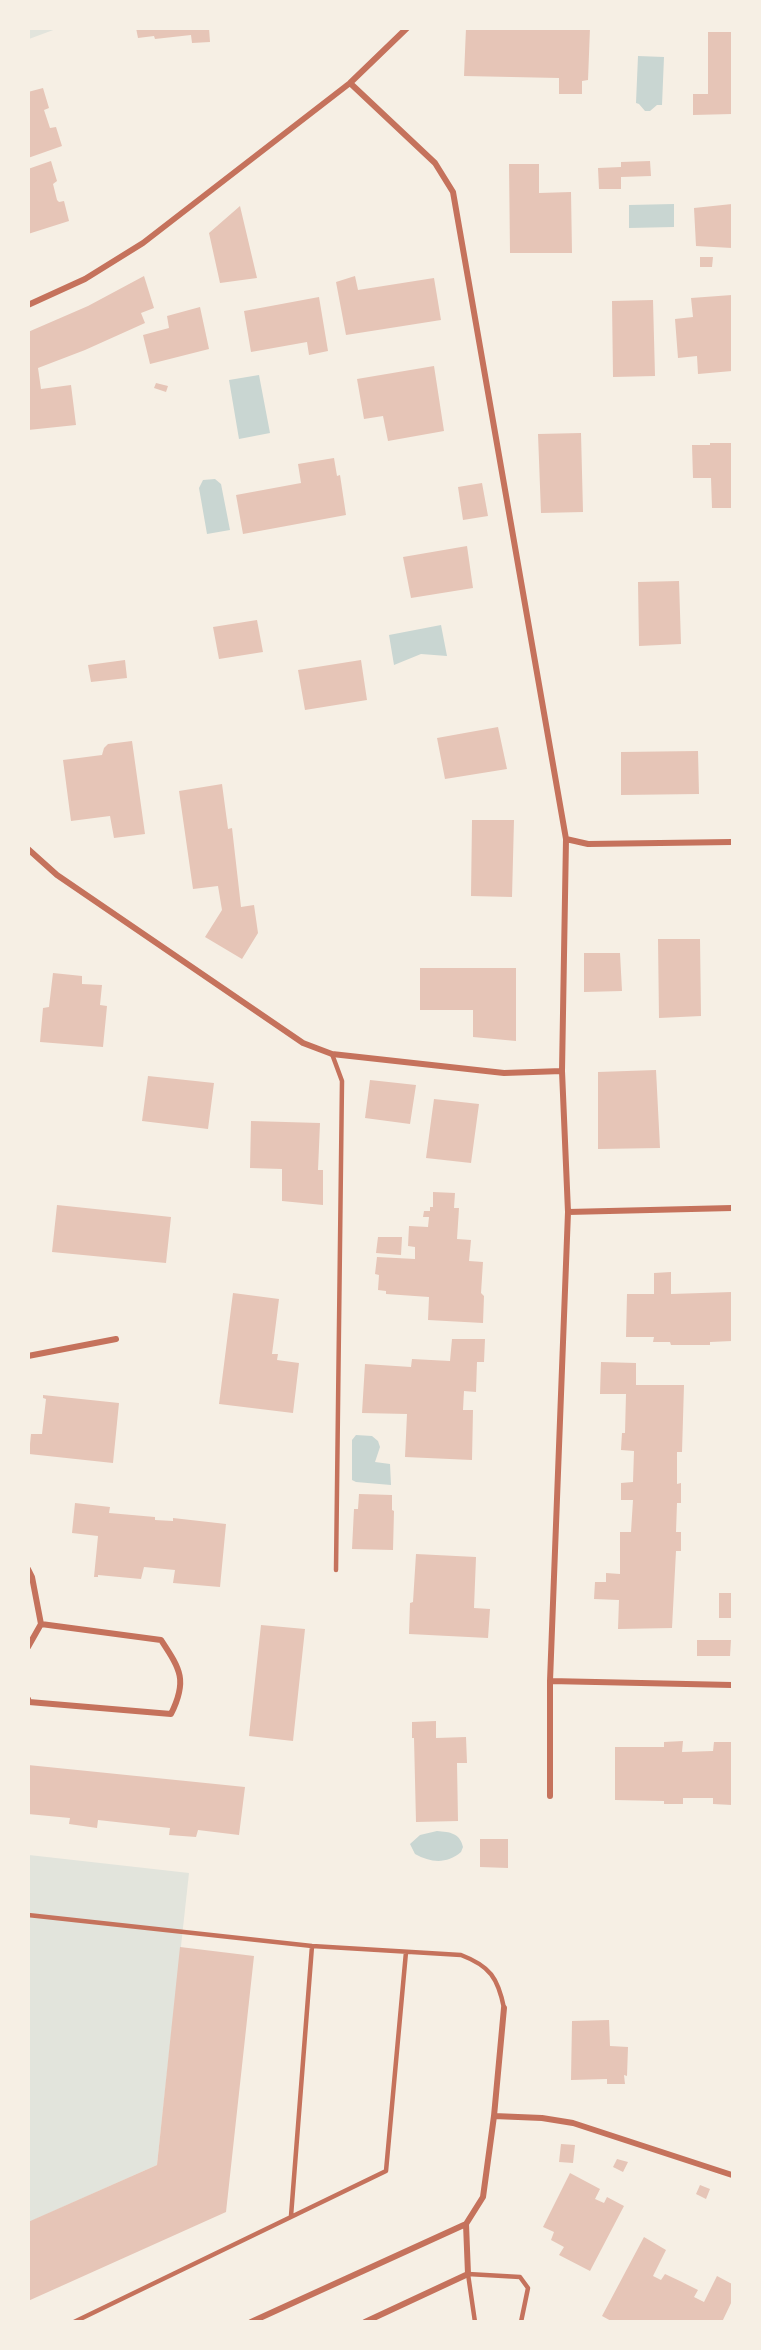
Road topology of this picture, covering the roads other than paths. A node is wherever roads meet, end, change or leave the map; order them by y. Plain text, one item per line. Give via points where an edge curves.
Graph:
1 (407, 28) edge
2 (350, 83) junction
3 (28, 305) edge
4 (566, 839) junction
5 (732, 843) edge
6 (28, 849) edge
7 (332, 1054) junction
8 (562, 1071) junction
9 (732, 1208) edge
10 (568, 1212) junction
11 (116, 1339) dead end
12 (28, 1356) edge
13 (28, 1569) edge
14 (336, 1570) dead end
15 (41, 1624) junction
16 (28, 1647) edge
17 (550, 1681) junction
18 (732, 1685) edge
19 (28, 1699) edge
20 (550, 1796) dead end
21 (28, 1915) edge
22 (312, 1946) junction
23 (406, 1952) junction
24 (504, 2008) joint
25 (494, 2116) junction
26 (732, 2175) edge
27 (291, 2216) junction
28 (466, 2224) junction
29 (468, 2274) junction
30 (74, 2322) edge
31 (251, 2322) edge
32 (365, 2322) edge
33 (475, 2322) edge
34 (521, 2322) edge

1 - 2 street
2 - 3 street via 143,243 85,279
2 - 4 street via 435,163 453,192
4 - 5 street via 588,844
4 - 8 street
6 - 7 street via 57,875 303,1043
7 - 8 street via 504,1073
7 - 14 lane via 342,1081
8 - 10 street
9 - 10 street
10 - 17 street
11 - 12 street
13 - 15 street
15 - 16 street
15 - 19 street via 161,1640 179,1669 180,1696 171,1714
17 - 18 street
17 - 20 street
21 - 22 lane
22 - 23 lane
22 - 27 lane
23 - 24 lane via 461,1955 479,1962 491,1972
23 - 27 lane via 386,2171
24 - 25 street
25 - 26 street via 573,2123
25 - 28 street via 483,2196
27 - 30 lane
28 - 29 street
28 - 31 street
29 - 32 street
29 - 33 lane
29 - 34 lane via 520,2277 528,2288

